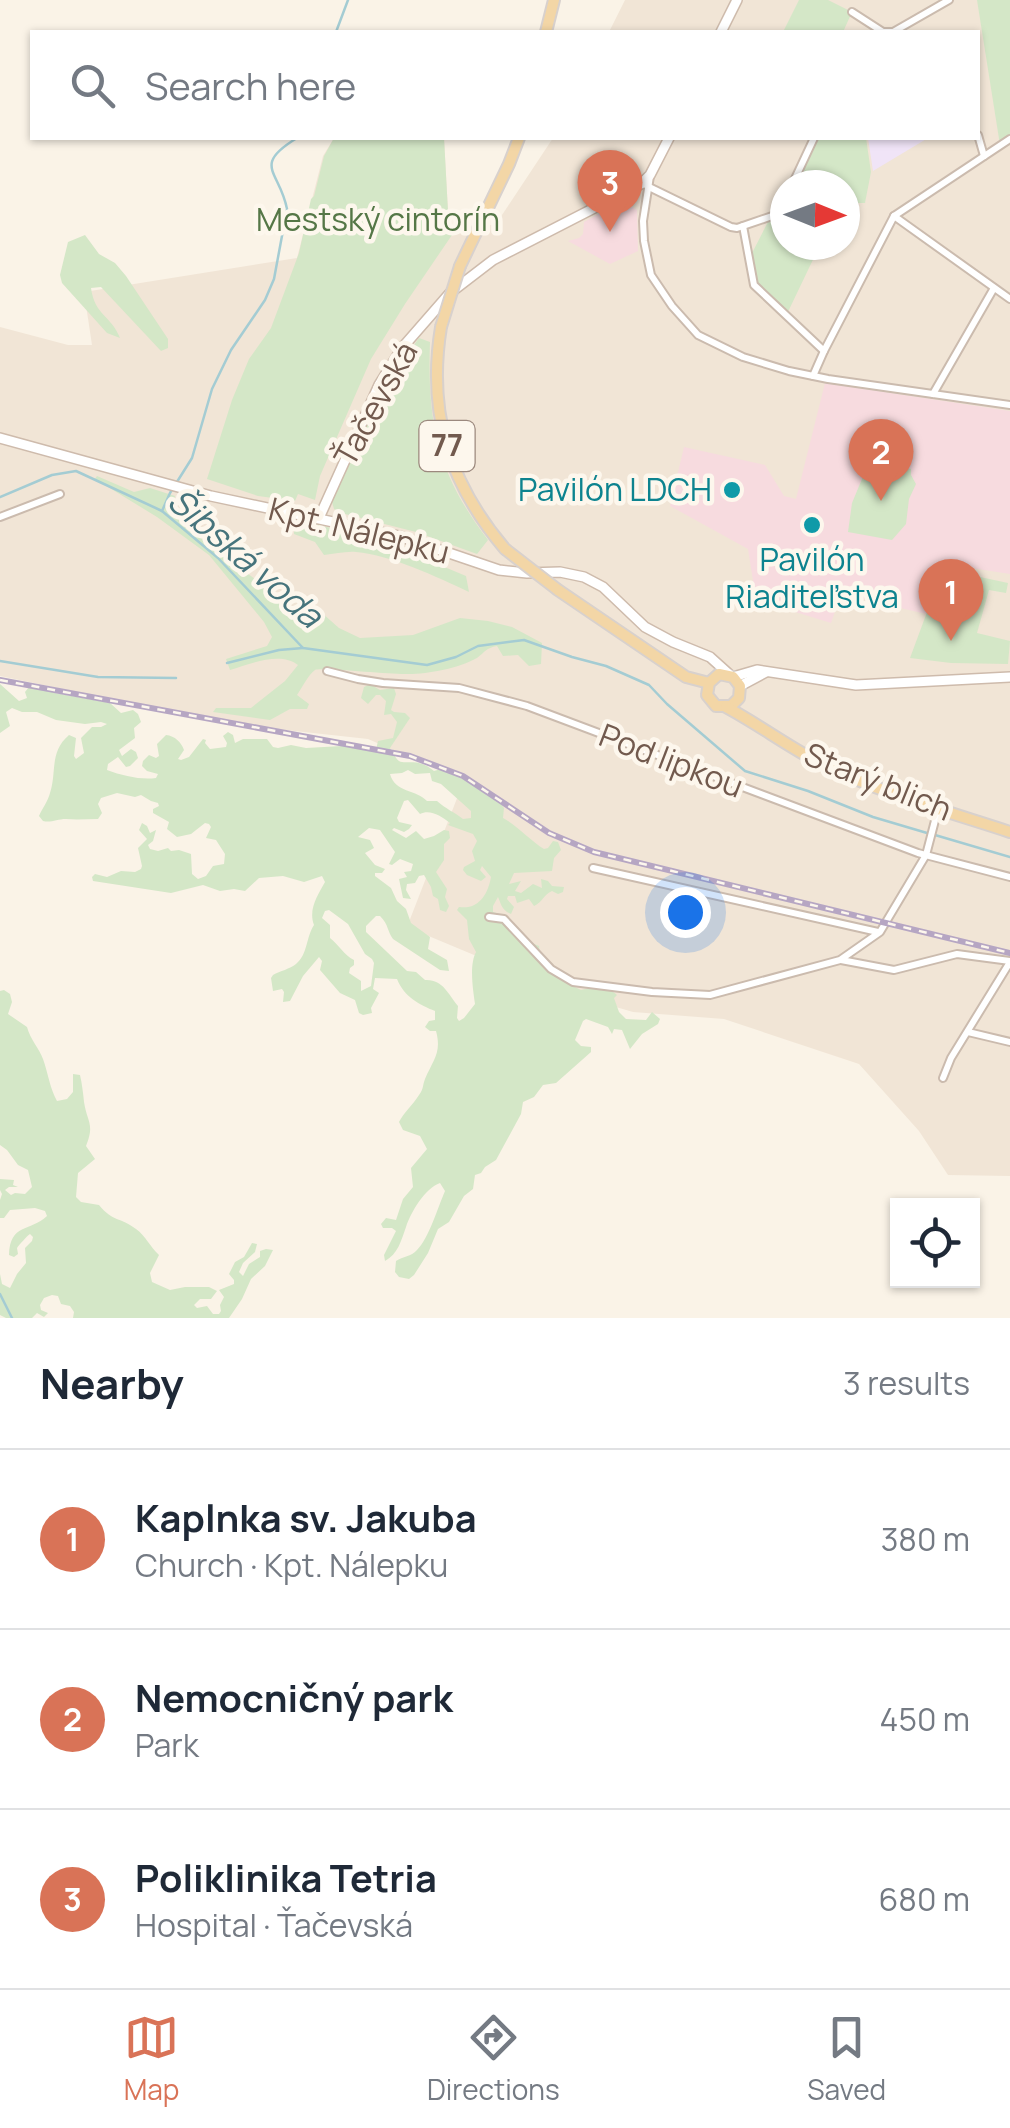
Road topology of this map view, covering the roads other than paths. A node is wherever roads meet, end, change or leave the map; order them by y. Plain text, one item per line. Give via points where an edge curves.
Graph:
1 (554, 0) edge
2 (737, 0) edge
3 (942, 1) edge
4 (852, 12) dead end
5 (546, 30) edge
6 (722, 30) edge
7 (880, 30) edge
8 (896, 30) edge
9 (1010, 139) edge
10 (518, 140) edge
11 (668, 140) edge
12 (813, 140) edge
13 (979, 140) edge
14 (984, 156) junction
15 (799, 170) edge
16 (650, 174) junction
17 (647, 186) junction
18 (894, 216) junction
19 (770, 217) edge
20 (744, 226) junction
21 (994, 288) junction
22 (1010, 299) edge
23 (824, 350) junction
24 (813, 376) junction
25 (933, 394) junction
26 (1010, 405) edge
27 (0, 438) edge
28 (60, 494) dead end
29 (0, 517) edge
30 (319, 518) junction
31 (701, 653) junction
32 (327, 671) dead end
33 (1010, 677) edge
34 (734, 679) junction
35 (710, 685) junction
36 (739, 698) junction
37 (726, 708) junction
38 (751, 721) junction
39 (938, 809) junction
40 (1010, 832) edge
41 (926, 856) junction
42 (594, 868) dead end
43 (1010, 877) edge
44 (489, 916) dead end
45 (880, 932) junction
46 (840, 960) junction
47 (1010, 962) edge
48 (968, 1032) junction
49 (1010, 1042) edge
50 (943, 1078) dead end

1 - 5 main road
2 - 6 street
3 - 8 street
4 - 7 street
9 - 14 street
10 - 35 main road, 77, bridge via 460,266 441,327 435,372 442,430 463,490 506,549 686,677
11 - 16 street, Ťačevská
12 - 15 street
13 - 14 street
14 - 18 street
16 - 17 street, Ťačevská
16 - 30 street, Ťačevská via 632,190 492,260 440,304 379,385
17 - 20 street via 731,227
17 - 24 street, Ťačevská via 644,241 651,275 672,306 698,334 731,351
18 - 21 street
18 - 23 street
19 - 20 street
20 - 23 street via 754,284
21 - 22 street
21 - 25 street
23 - 24 street
24 - 25 street, Ťačevská
25 - 26 street, Ťačevská
27 - 30 street, Kpt. Nálepku
28 - 29 street
30 - 31 street, Kpt. Nálepku via 514,572 584,576 645,626
31 - 34 street, Kpt. Nálepku
31 - 35 street via 710,662
32 - 41 street, Pod lipkou via 459,688 527,706
33 - 34 street via 856,685 768,671
34 - 35 main road, 77
34 - 36 main road
35 - 37 main road, 77 via 712,703
36 - 37 main road
36 - 38 main road, Starý blich / 77
37 - 38 main road, Starý blich / 77
38 - 39 main road, Starý blich / 77 via 822,764
39 - 40 main road, Starý blich / 77
39 - 41 street
41 - 43 street, Pod lipkou
41 - 45 street
42 - 45 street
44 - 46 street via 504,919 551,969 573,982 652,992 710,995
45 - 46 street
46 - 47 street via 894,970 957,954
47 - 48 street
48 - 49 street
48 - 50 street

